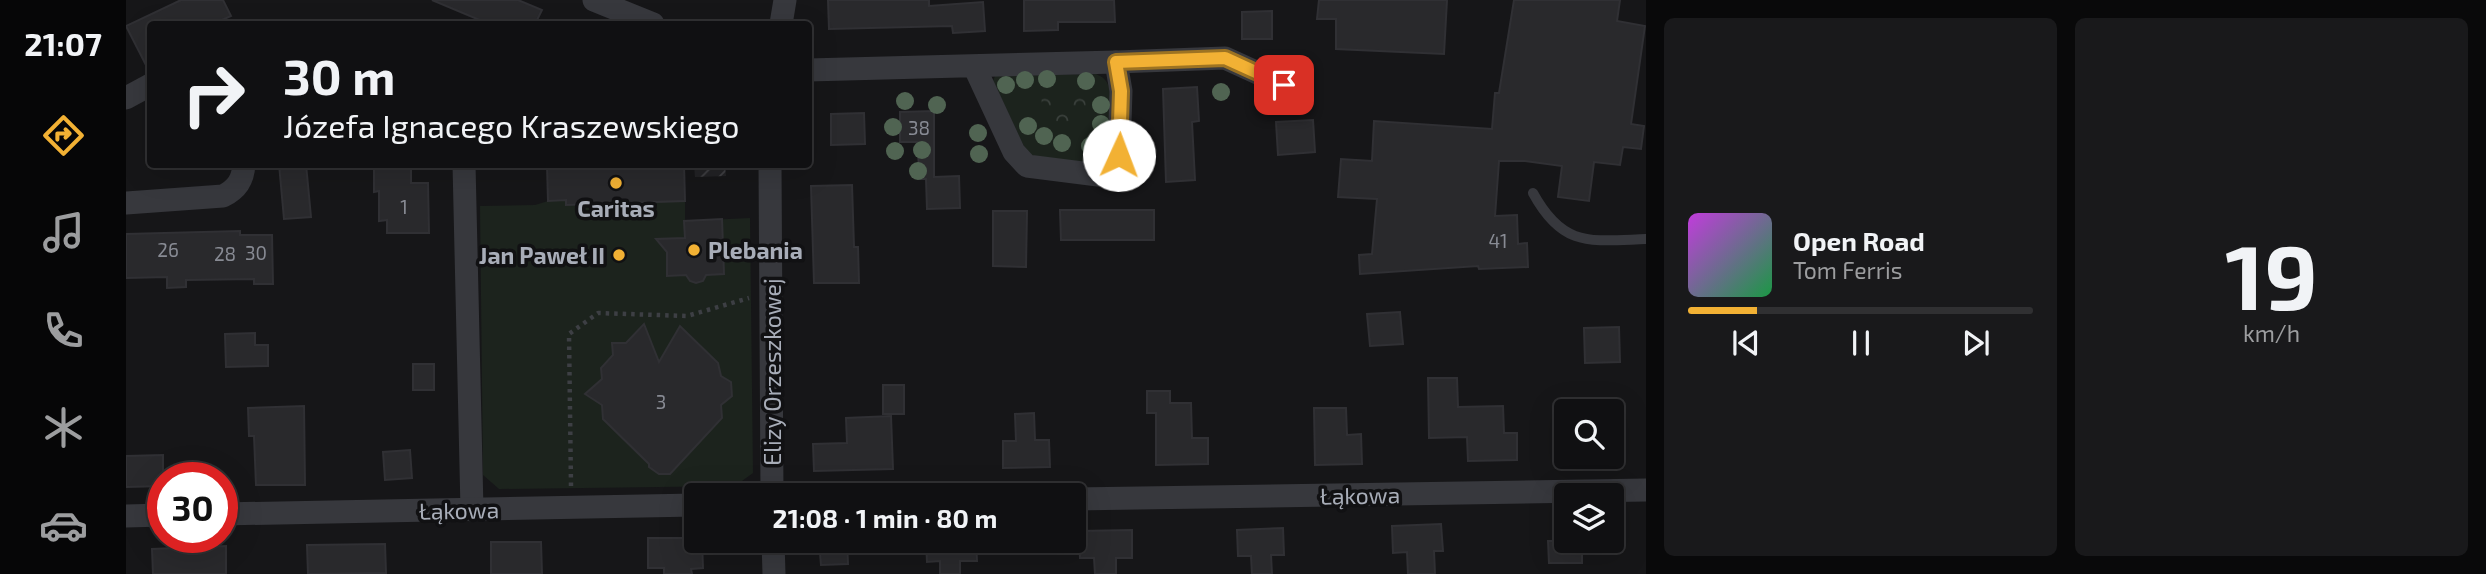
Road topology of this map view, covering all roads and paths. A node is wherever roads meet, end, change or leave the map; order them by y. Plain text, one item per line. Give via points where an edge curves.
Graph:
1 (594, 0) edge
2 (785, 0) edge
3 (646, 21) edge
4 (782, 21) edge
5 (1116, 62) junction
6 (974, 66) junction
7 (812, 70) edge
8 (1284, 85) dead end
9 (147, 87) edge
10 (126, 98) edge
11 (244, 168) edge
12 (464, 168) edge
13 (770, 168) edge
14 (1533, 193) dead end
15 (126, 203) edge
16 (1646, 239) edge
17 (756, 296) dead end
18 (772, 483) edge
19 (1646, 490) edge
20 (570, 497) dead end
21 (1086, 499) edge
22 (684, 505) edge
23 (472, 510) junction
24 (238, 514) edge
25 (147, 515) edge
26 (126, 516) edge
27 (773, 553) edge
28 (774, 574) edge

1 - 3 street
2 - 4 street
5 - 6 street
5 - 6 street via 1121,91 1119,155 1110,172 1098,175 1027,166 1014,152
5 - 8 street via 1225,58
6 - 7 street
9 - 10 street
11 - 15 street via 236,189 223,196
12 - 23 street
13 - 18 street, Elizy Orzeszkowej
14 - 16 lane via 1545,215 1560,229 1583,239
17 - 20 path via 687,316 598,313 569,334
19 - 21 street, Łąkowa
22 - 23 street, Łąkowa
23 - 24 street, Łąkowa
25 - 26 street
27 - 28 street

